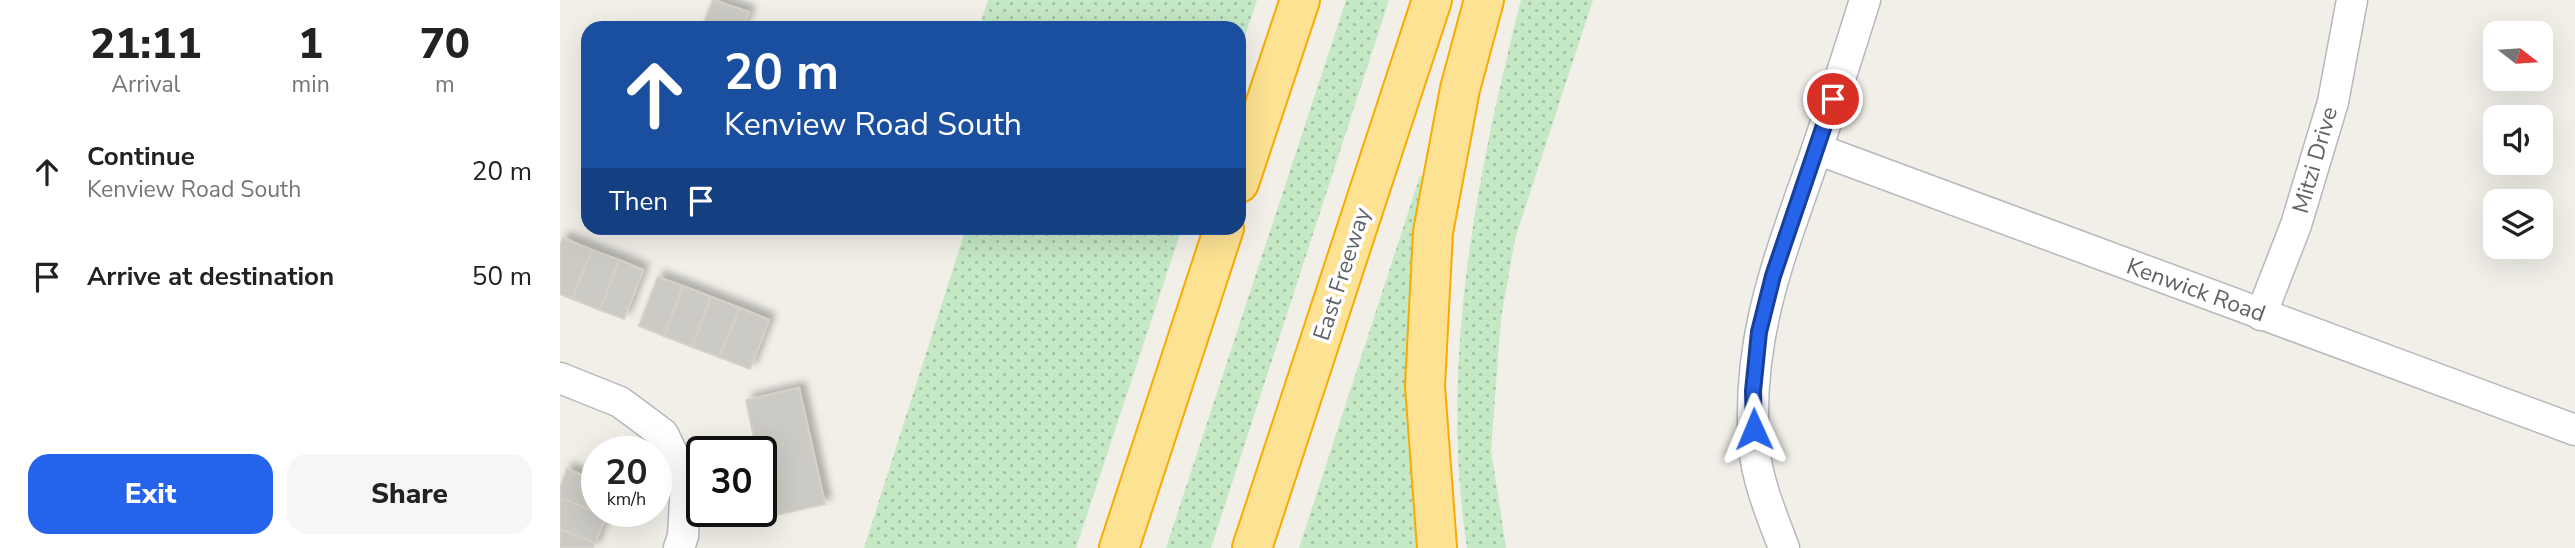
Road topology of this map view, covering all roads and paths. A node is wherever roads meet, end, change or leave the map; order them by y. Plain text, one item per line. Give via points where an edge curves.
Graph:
1 (1300, 0) edge
2 (1432, 0) edge
3 (1485, 0) edge
4 (1865, 0) edge
5 (2352, 0) edge
6 (1817, 149) junction
7 (1246, 162) edge
8 (1222, 235) edge
9 (2261, 315) junction
10 (560, 378) edge
11 (2575, 430) edge
12 (679, 548) edge
13 (1119, 548) edge
14 (1252, 548) edge
15 (1437, 548) edge
16 (1784, 548) edge

1 - 7 highway
2 - 14 highway, East Freeway
3 - 15 highway via 1460,89 1433,232 1425,386
4 - 6 street
5 - 9 street, Mitzi Drive via 2333,102 2297,225
6 - 9 street, Kenwick Road
6 - 16 street via 1773,276 1759,332 1753,391 1754,449 1766,502
8 - 13 highway
9 - 11 street, Kenwick Road
10 - 12 street via 620,402 663,434 685,482

